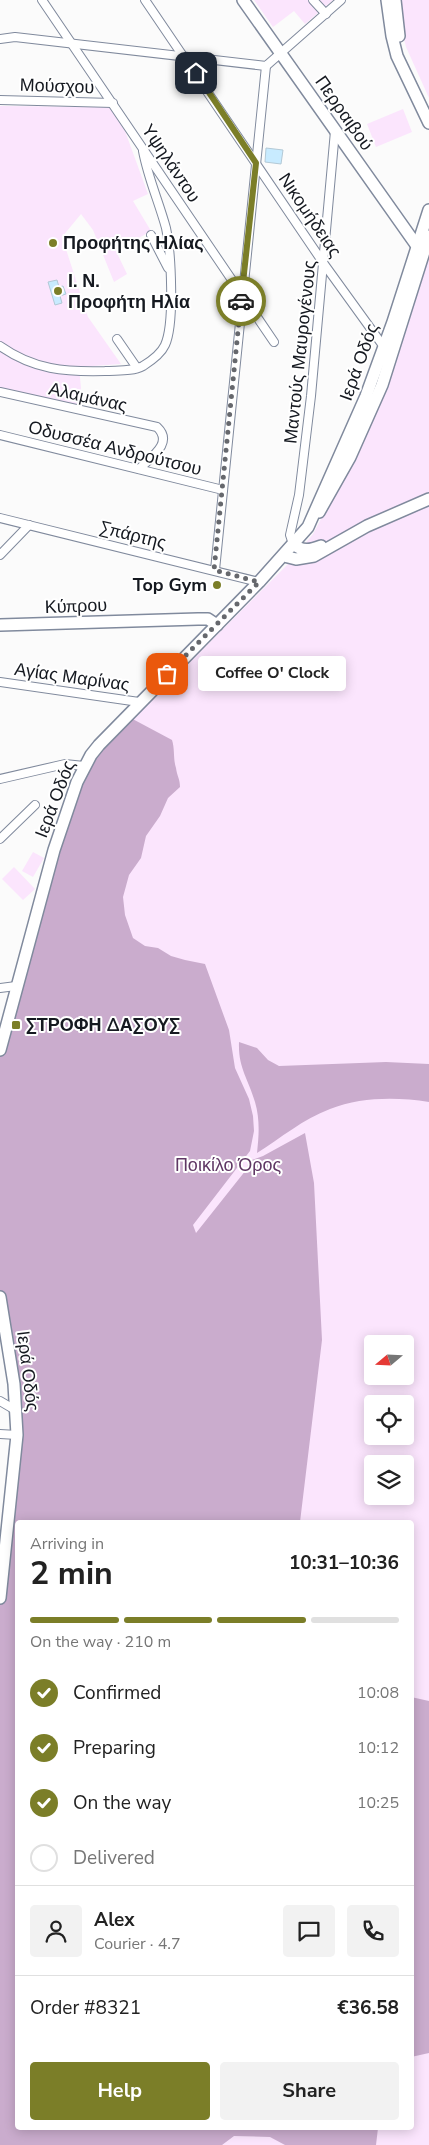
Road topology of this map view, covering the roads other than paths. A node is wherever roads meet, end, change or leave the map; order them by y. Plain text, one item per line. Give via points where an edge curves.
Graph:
1 (42, 0) edge
2 (145, 0) edge
3 (243, 0) edge
4 (313, 0) edge
5 (341, 0) edge
6 (387, 0) edge
7 (395, 0) edge
8 (326, 14) junction
9 (0, 35) edge
10 (15, 37) junction
11 (0, 39) edge
12 (73, 44) junction
13 (281, 54) junction
14 (185, 58) junction
15 (266, 66) junction
16 (0, 100) edge
17 (113, 103) junction
18 (429, 107) edge
19 (429, 123) edge
20 (336, 131) junction
21 (142, 147) junction
22 (256, 163) junction
23 (429, 210) edge
24 (152, 236) dead end
25 (429, 236) edge
26 (418, 246) junction
27 (324, 264) junction
28 (169, 272) junction
29 (242, 295) junction
30 (117, 339) dead end
31 (274, 342) dead end
32 (0, 346) edge
33 (384, 347) junction
34 (137, 368) junction
35 (0, 392) edge
36 (0, 435) edge
37 (139, 469) junction
38 (222, 490) junction
39 (429, 498) edge
40 (0, 518) edge
41 (309, 524) junction
42 (29, 525) junction
43 (350, 534) junction
44 (293, 544) junction
45 (322, 545) junction
46 (285, 554) junction
47 (0, 556) edge
48 (214, 570) junction
49 (259, 582) junction
50 (183, 620) junction
51 (217, 624) junction
52 (0, 626) edge
53 (205, 636) junction
54 (0, 682) edge
55 (139, 702) junction
56 (84, 766) junction
57 (0, 779) edge
58 (35, 805) dead end
59 (0, 839) edge
60 (16, 986) junction
61 (0, 988) edge
62 (0, 1050) edge
63 (0, 1297) edge
64 (1, 1312) edge
65 (0, 1401) edge
66 (17, 1411) junction
67 (0, 1434) edge
68 (17, 1435) junction
69 (0, 1598) edge

1 - 12 street, Υψηλάντου
2 - 14 street, Νικομήδειας
3 - 13 main road, Περραιβού
4 - 8 street
5 - 8 street
6 - 19 main road via 397,56
7 - 18 main road via 404,54
8 - 13 street
9 - 10 street
10 - 11 street
10 - 12 street
12 - 14 street
12 - 17 street, Υψηλάντου
13 - 15 street
13 - 20 main road, Περραιβού
14 - 15 street
14 - 22 street, Νικομήδειας
15 - 22 street
16 - 17 street, Μούσχου
17 - 21 street, Υψηλάντου
20 - 26 main road, Περραιβού
20 - 27 street, Μαντούς Μαυρογένους
21 - 28 street via 167,236
21 - 29 street, Υψηλάντου
22 - 27 street, Νικομήδειας
22 - 29 street
23 - 26 main road, Ιερά Οδός
24 - 28 street
25 - 41 main road, Ιερά Οδός via 382,385 350,457 322,509
26 - 33 main road, Ιερά Οδός
27 - 33 street, Νικομήδειας
27 - 44 street, Μαντούς Μαυρογένους via 300,486 290,535
28 - 34 street via 167,340 162,351
29 - 31 street, Υψηλάντου
29 - 38 street
30 - 34 street
32 - 34 street via 25,360 52,369
33 - 41 main road, Ιερά Οδός via 352,429
35 - 37 street, Αλαμάνας via 157,428 164,438 162,447
36 - 37 street, Οδυσσέα Ανδρούτσου
37 - 38 street, Οδυσσέα Ανδρούτσου
38 - 48 street
39 - 43 main road
40 - 42 street, Σπάρτης
41 - 44 main road, Ιερά Οδός
41 - 45 main road via 308,534
42 - 47 street
42 - 48 street, Σπάρτης
43 - 45 main road
43 - 46 main road via 314,556 296,560
44 - 45 main road via 305,550
44 - 46 main road, Ιερά Οδός
46 - 49 main road, Ιερά Οδός
48 - 49 street, Σπάρτης
49 - 51 main road, Ιερά Οδός
50 - 51 main road, Κύπρου via 208,619
50 - 52 main road, Κύπρου
50 - 53 main road via 196,625
51 - 53 main road, Ιερά Οδός
53 - 55 main road, Ιερά Οδός
54 - 55 street, Αγίας Μαρίνας
55 - 56 main road, Ιερά Οδός
56 - 57 street via 64,764
56 - 60 main road, Ιερά Οδός via 54,850
58 - 59 street
60 - 61 street
60 - 62 main road, Ιερά Οδός
63 - 64 main road, Ιερά Οδός
64 - 66 main road, Ιερά Οδός
65 - 66 street
66 - 68 main road, Ιερά Οδός
67 - 68 street
68 - 69 main road, Ιερά Οδός

